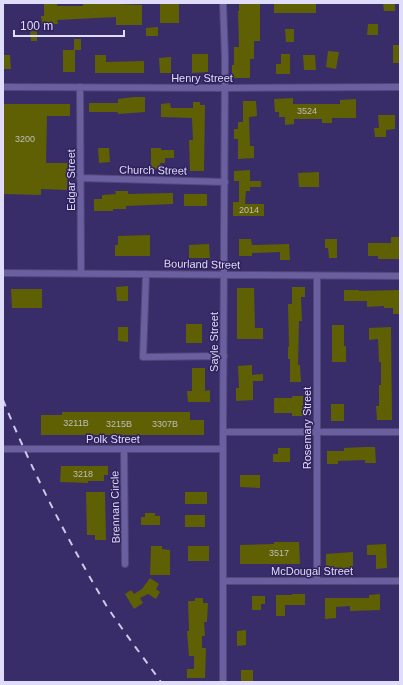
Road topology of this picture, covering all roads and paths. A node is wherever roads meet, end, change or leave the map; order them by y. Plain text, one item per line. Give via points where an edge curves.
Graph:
1 (223, 3) edge
2 (3, 87) edge
3 (80, 87) junction
4 (400, 87) edge
5 (225, 88) junction
6 (80, 178) junction
7 (224, 182) junction
8 (3, 273) edge
9 (81, 273) junction
10 (146, 274) junction
11 (224, 275) junction
12 (317, 276) junction
13 (400, 276) edge
14 (224, 356) junction
15 (223, 432) junction
16 (318, 432) junction
17 (400, 432) edge
18 (3, 449) edge
19 (124, 449) junction
20 (223, 449) junction
21 (125, 564) dead end
22 (223, 581) junction
23 (317, 581) junction
24 (400, 581) edge
25 (223, 682) edge

1 - 5 street, Sayle Street
2 - 3 street, Henry Street
3 - 5 street, Henry Street
3 - 6 street, Edgar Street
4 - 5 street, Henry Street
5 - 7 street, Sayle Street
6 - 7 street, Church Street
6 - 9 street, Edgar Street
7 - 11 street, Sayle Street
8 - 9 street, Bourland Street
9 - 10 street, Bourland Street
10 - 11 street, Bourland Street
10 - 14 street via 144,357
11 - 12 street, Bourland Street
11 - 14 street, Sayle Street
12 - 13 street, Bourland Street
12 - 16 street, Rosemary Street
14 - 15 street, Sayle Street
15 - 16 street
15 - 20 street, Sayle Street
16 - 17 street
16 - 23 street, Rosemary Street
18 - 19 street, Polk Street
19 - 20 street, Polk Street
19 - 21 street, Brennan Circle
20 - 22 street, Sayle Street
22 - 23 street, McDougal Street
22 - 25 street, Sayle Street
23 - 24 street, McDougal Street

